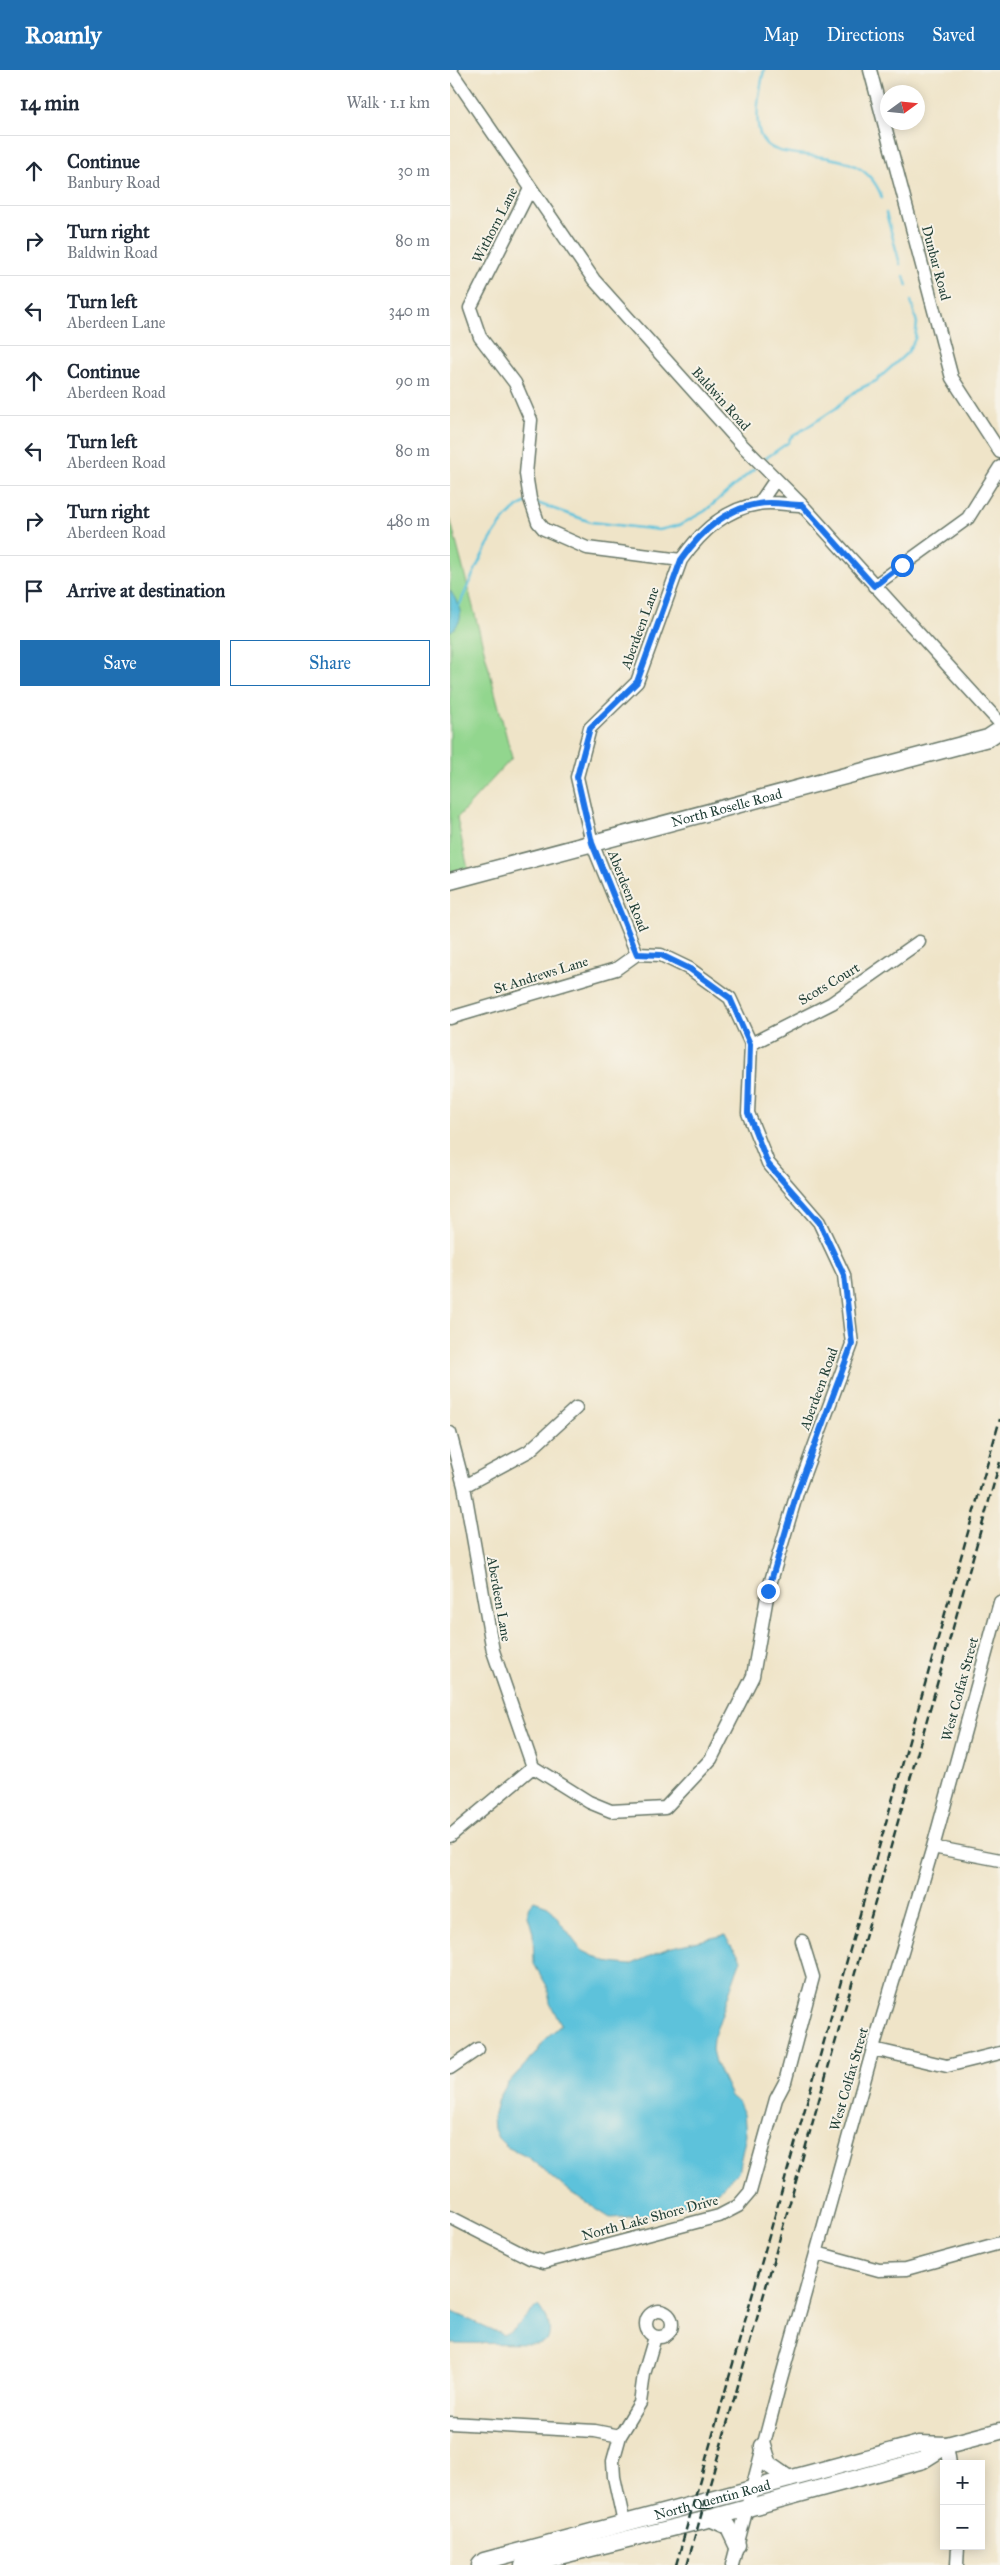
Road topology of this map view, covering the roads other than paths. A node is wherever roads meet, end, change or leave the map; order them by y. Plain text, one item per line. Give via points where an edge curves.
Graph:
1 (450, 70) edge
2 (870, 70) edge
3 (530, 188) junction
4 (1000, 452) edge
5 (1000, 467) edge
6 (776, 479) junction
7 (759, 504) junction
8 (802, 505) junction
9 (681, 560) junction
10 (874, 586) junction
11 (1000, 723) edge
12 (1000, 730) edge
13 (592, 843) junction
14 (450, 881) edge
15 (919, 942) dead end
16 (637, 954) junction
17 (450, 1018) edge
18 (750, 1044) junction
19 (576, 1408) dead end
20 (450, 1434) edge
21 (464, 1486) junction
22 (1000, 1602) edge
23 (994, 1642) edge
24 (533, 1766) junction
25 (450, 1836) edge
26 (933, 1847) junction
27 (1000, 1860) edge
28 (802, 1941) dead end
29 (478, 2049) dead end
30 (873, 2049) junction
31 (1000, 2053) edge
32 (450, 2068) edge
33 (450, 2217) edge
34 (1000, 2244) edge
35 (816, 2253) junction
36 (655, 2337) dead end
37 (450, 2423) edge
38 (1000, 2431) edge
39 (620, 2436) junction
40 (947, 2444) junction
41 (763, 2446) junction
42 (949, 2460) edge
43 (789, 2479) junction
44 (752, 2489) junction
45 (747, 2508) junction
46 (710, 2518) junction
47 (624, 2523) junction
48 (737, 2545) junction
49 (958, 2550) edge
50 (480, 2565) edge
51 (523, 2565) edge
52 (732, 2565) edge
53 (957, 2565) edge

1 - 3 street, Baldwin Road
2 - 4 street, Dunbar Road via 952,378
3 - 6 street, Baldwin Road via 594,280
3 - 9 street, Withorn Lane via 470,308 480,338 515,383 531,420 526,474 538,522 544,529 587,548
5 - 10 street via 968,518
6 - 7 street
6 - 8 street, Baldwin Road
7 - 8 street, Aberdeen Lane
7 - 9 street, Aberdeen Lane via 709,526
8 - 10 street, Baldwin Road
9 - 13 street, Aberdeen Lane via 637,682 590,728 577,777
10 - 11 street, Baldwin Road
12 - 13 main road, North Roselle Road via 988,738
13 - 14 main road, North Roselle Road
13 - 16 street, Aberdeen Road
15 - 18 street, Scots Court via 832,1003
16 - 17 street, St Andrews Lane via 616,969
16 - 18 street, Aberdeen Road via 661,955 690,969 730,998
18 - 24 street, Aberdeen Road via 748,1113 768,1164 819,1222 844,1275 852,1344 797,1493 768,1591 753,1676 711,1759 665,1808 611,1811 589,1802
19 - 21 street via 529,1451
20 - 21 street, Aberdeen Lane
21 - 24 street, Aberdeen Lane via 493,1651
22 - 23 street, West Colfax Street
23 - 26 street, West Colfax Street
24 - 25 street
26 - 27 street
26 - 30 street, West Colfax Street
28 - 33 street, North Lake Shore Drive via 813,1976 785,2082 776,2099 750,2192 738,2206 719,2216 544,2262
29 - 32 street
30 - 31 street via 947,2066
30 - 35 street, West Colfax Street
34 - 35 street via 906,2269 879,2270
35 - 41 street, West Colfax Street
36 - 39 street via 644,2374 640,2403
37 - 39 street via 595,2430
38 - 40 main road, North Quentin Road
39 - 47 street via 613,2461
40 - 42 street
40 - 43 main road, North Quentin Road via 919,2444
40 - 45 main road, North Quentin Road via 923,2460
41 - 43 main road via 769,2466
41 - 44 street, West Colfax Street
43 - 44 main road, North Quentin Road
44 - 45 street, West Colfax Street
44 - 47 main road, North Quentin Road
45 - 46 main road, North Quentin Road
45 - 48 street, West Colfax Street
46 - 48 main road via 728,2526
46 - 51 main road, North Quentin Road
47 - 50 main road, North Quentin Road via 484,2561
48 - 52 street, West Colfax Street
49 - 53 street

